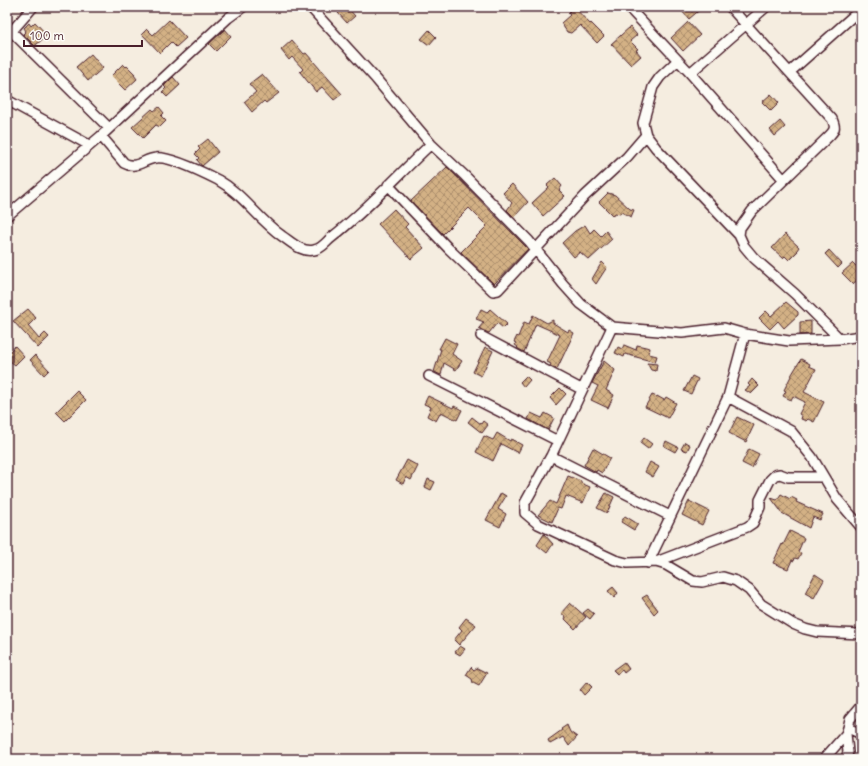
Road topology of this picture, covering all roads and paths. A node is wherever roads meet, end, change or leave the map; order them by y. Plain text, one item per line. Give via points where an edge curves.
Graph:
1 (33, 7) edge
2 (243, 7) edge
3 (310, 7) edge
4 (628, 7) edge
5 (730, 7) edge
6 (766, 7) edge
7 (861, 9) edge
8 (746, 24) junction
9 (10, 29) edge
10 (678, 60) junction
11 (790, 72) junction
12 (690, 73) junction
13 (7, 100) edge
14 (109, 128) junction
15 (646, 135) junction
16 (101, 136) junction
17 (431, 144) junction
18 (89, 146) junction
19 (784, 180) junction
20 (388, 184) junction
21 (7, 216) edge
22 (739, 236) junction
23 (535, 250) junction
24 (612, 327) junction
25 (745, 334) junction
26 (481, 336) dead end
27 (861, 336) edge
28 (840, 339) junction
29 (429, 376) dead end
30 (581, 390) junction
31 (728, 397) junction
32 (558, 440) junction
33 (551, 456) junction
34 (822, 476) junction
35 (670, 516) junction
36 (861, 527) edge
37 (652, 562) junction
38 (861, 634) edge
39 (861, 706) edge
40 (847, 731) junction
41 (861, 734) edge
42 (824, 759) edge
43 (846, 759) edge

1 - 9 street
2 - 14 street
3 - 17 street via 371,73
4 - 10 street
5 - 8 street
6 - 8 street
7 - 11 street
8 - 11 street
8 - 12 street
9 - 14 street
10 - 12 street
10 - 15 street via 653,87 643,123
11 - 19 street via 832,119 835,126 830,136
12 - 19 street
13 - 18 street
14 - 16 street
15 - 22 street
15 - 23 street
16 - 18 street
16 - 20 street via 129,166 156,158 168,158 219,181 239,194 270,227 291,243 306,250 322,247 357,217
17 - 20 street
17 - 23 street via 529,241
18 - 21 street
19 - 22 street via 752,211 740,228
20 - 23 street via 493,291 503,286
22 - 28 street via 754,258
23 - 24 street via 581,304
24 - 25 street via 682,333 724,328
24 - 30 street
25 - 28 street via 789,341
25 - 31 street
26 - 30 street
27 - 28 street
29 - 32 street
30 - 32 street
31 - 34 street via 791,431 812,457
31 - 35 street
32 - 33 street
33 - 35 street
33 - 37 street via 525,502 525,513 538,524 615,560 627,563
34 - 36 street via 837,499
34 - 37 street via 775,476 770,480 760,500 760,507 753,523
35 - 37 street
37 - 38 street via 666,565 693,580 702,582 723,577 736,581 749,590 761,604 805,629
39 - 40 street via 850,719
40 - 41 street
40 - 42 street
40 - 43 street

